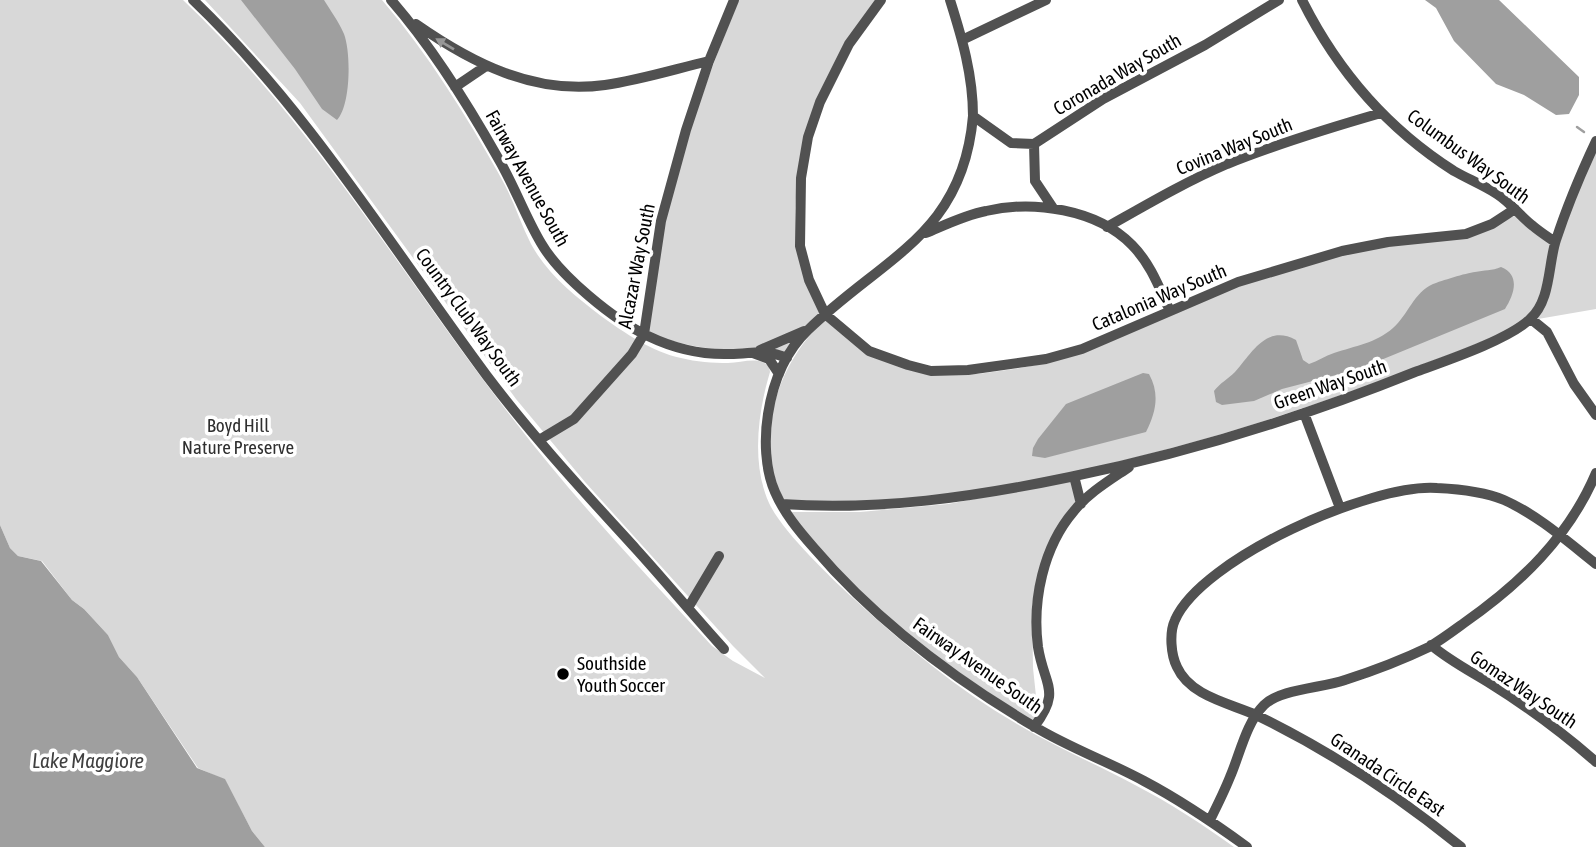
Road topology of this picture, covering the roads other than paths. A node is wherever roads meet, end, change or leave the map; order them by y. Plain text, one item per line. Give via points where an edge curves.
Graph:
1 (193, 0) edge
2 (391, 0) edge
3 (734, 0) edge
4 (881, 0) edge
5 (950, 0) edge
6 (1046, 0) edge
7 (1279, 0) edge
8 (1302, 0) edge
9 (407, 18) junction
10 (962, 40) junction
11 (709, 61) junction
12 (486, 66) junction
13 (455, 87) junction
14 (1381, 113) junction
15 (973, 116) junction
16 (1596, 141) edge
17 (1034, 144) junction
18 (1053, 208) junction
19 (1515, 209) junction
20 (1107, 227) junction
21 (922, 235) junction
22 (1555, 242) junction
23 (1170, 309) junction
24 (825, 314) junction
25 (1531, 319) junction
26 (808, 330) junction
27 (644, 334) junction
28 (755, 352) junction
29 (786, 358) junction
30 (779, 374) junction
31 (1304, 413) junction
32 (1596, 415) edge
33 (539, 440) junction
34 (1133, 464) junction
35 (1596, 473) edge
36 (1074, 476) junction
37 (1081, 504) junction
38 (781, 505) junction
39 (1340, 508) junction
40 (1561, 536) junction
41 (719, 556) dead end
42 (1596, 564) edge
43 (688, 608) junction
44 (1431, 645) junction
45 (724, 649) dead end
46 (1255, 715) junction
47 (1034, 727) junction
48 (1596, 762) edge
49 (1210, 820) junction
50 (1247, 847) edge
51 (1461, 847) edge

1 - 33 street, Country Club Way South via 291,107
2 - 9 street, Fairway Avenue South
3 - 11 street, Alcazar Way South
4 - 24 street via 849,44 808,137 800,188 800,246
5 - 10 street
6 - 10 street
7 - 17 street, Coronada Way South via 1103,99
8 - 14 street, Columbus Way South via 1331,51
12 -> 9 street
9 - 13 street, Fairway Avenue South
10 - 15 street
11 - 12 street via 628,81 582,86 538,83
11 - 27 street, Alcazar Way South via 661,221
12 - 13 street
13 - 27 street, Fairway Avenue South via 557,266 580,289
14 - 19 street, Columbus Way South via 1419,146
14 - 20 street, Covina Way South via 1226,164
15 - 17 street via 1011,143
15 - 21 street via 959,178
16 - 22 street
17 - 18 street via 1035,181
18 - 20 street
18 - 21 street via 987,210
19 - 22 street, Columbus Way South
19 - 23 street, Catalonia Way South via 1466,234 1342,251 1238,282
20 - 23 street via 1121,234 1144,259
21 - 24 street, Fairway Avenue South
22 - 25 street via 1544,296
23 - 24 street, Catalonia Way South via 1082,349 1046,359 930,371 869,351
24 - 26 street, Fairway Avenue South
25 - 31 street, Green Way South via 1452,358
25 - 32 street via 1547,332
26 - 28 street
26 - 29 street, Fairway Avenue South
27 - 28 street, Fairway Avenue South via 693,351
27 - 33 street, Alcazar Way South via 574,419
28 - 29 street, Fairway Avenue South via 769,351
28 - 30 street via 769,359
29 - 30 street, Fairway Avenue South
30 - 38 street, Fairway Avenue South via 766,445
31 - 34 street, Green Way South
31 - 39 street
33 - 43 street, Country Club Way South
34 - 36 street, Green Way South
34 - 37 street, Green Way South
35 - 40 street
36 - 37 street
36 - 38 street, Green Way South via 948,499 861,507
37 - 47 street, Green Way South via 1057,536 1036,604 1038,649 1050,698
38 - 47 street, Fairway Avenue South via 835,573 881,616 926,655
39 - 40 street, Granada Circle East via 1407,489 1447,489 1504,500
39 - 46 street, Granada Circle East via 1220,571 1198,589 1174,622 1172,648 1177,667 1190,686
40 - 42 street, Granada Circle East
40 - 44 street via 1524,575
41 - 43 street
43 - 45 street, Country Club Way South
44 - 46 street via 1338,683 1278,696
44 - 48 street, Gomaz Way South via 1565,735
46 - 49 street
46 - 51 street, Granada Circle East via 1344,761
47 - 49 street, Fairway Avenue South via 1144,781
49 - 50 street, Fairway Avenue South

